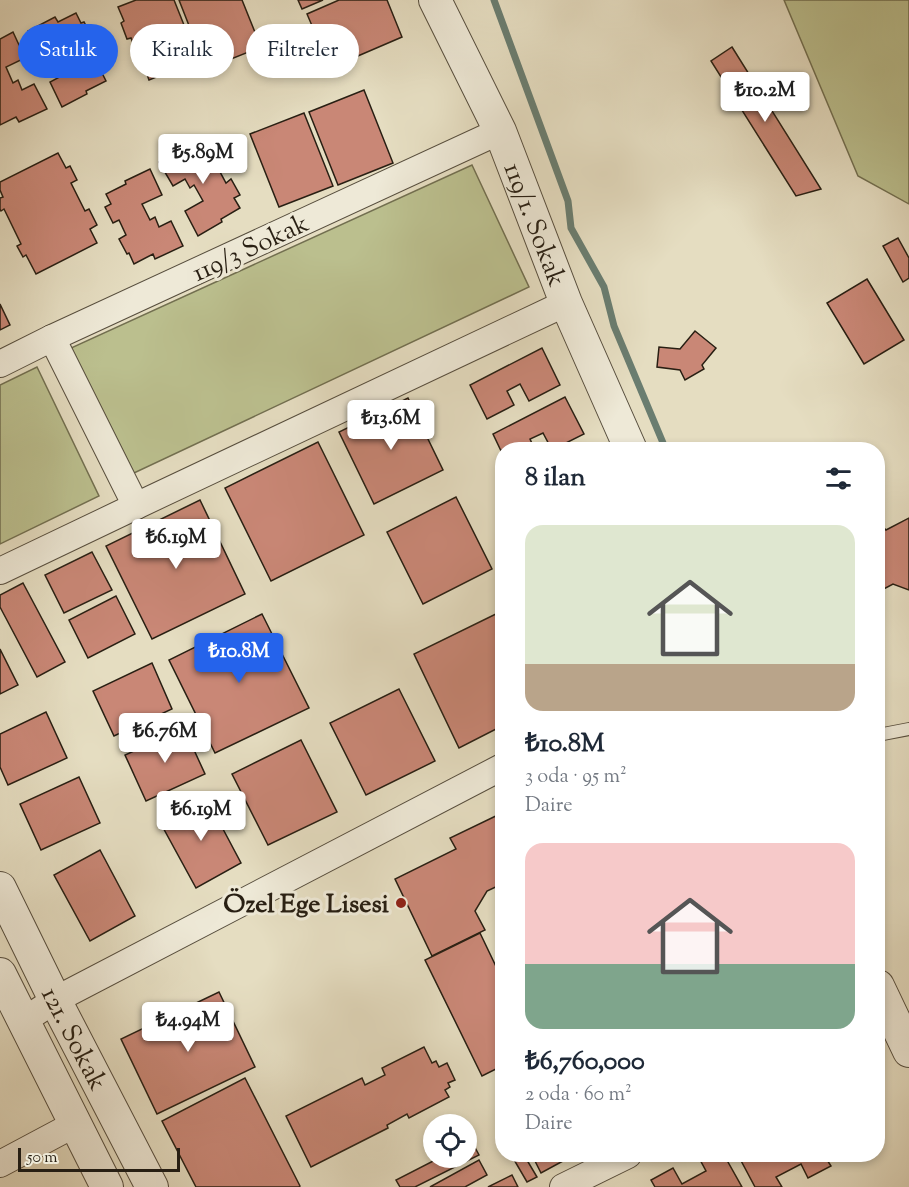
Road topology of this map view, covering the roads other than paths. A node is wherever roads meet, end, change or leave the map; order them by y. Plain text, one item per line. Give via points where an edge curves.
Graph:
1 (435, 0) edge
2 (500, 131) junction
3 (566, 303) junction
4 (52, 338) junction
5 (0, 364) edge
6 (627, 442) edge
7 (136, 506) junction
8 (0, 571) edge
9 (909, 729) edge
10 (885, 734) edge
11 (495, 771) edge
12 (0, 888) edge
13 (0, 974) edge
14 (55, 1000) junction
15 (23, 1021) junction
16 (886, 1027) edge
17 (909, 1051) edge
18 (75, 1124) junction
19 (614, 1162) edge
20 (0, 1164) edge
21 (107, 1187) edge
22 (152, 1187) edge
23 (563, 1187) edge

1 - 2 street, 119/1. Sokak
2 - 3 street, 119/1. Sokak
2 - 4 street, 119/3 Sokak
3 - 6 street, 119/1. Sokak
3 - 7 street
4 - 5 street, 119/3 Sokak
4 - 7 street
7 - 8 street
9 - 10 lane
11 - 14 street
12 - 14 street, 121. Sokak
13 - 15 street, 121. Sokak
14 - 15 street
14 - 22 street, 121. Sokak
15 - 18 street, 121. Sokak
16 - 17 street
18 - 20 street
18 - 21 street, 121. Sokak
19 - 23 street

